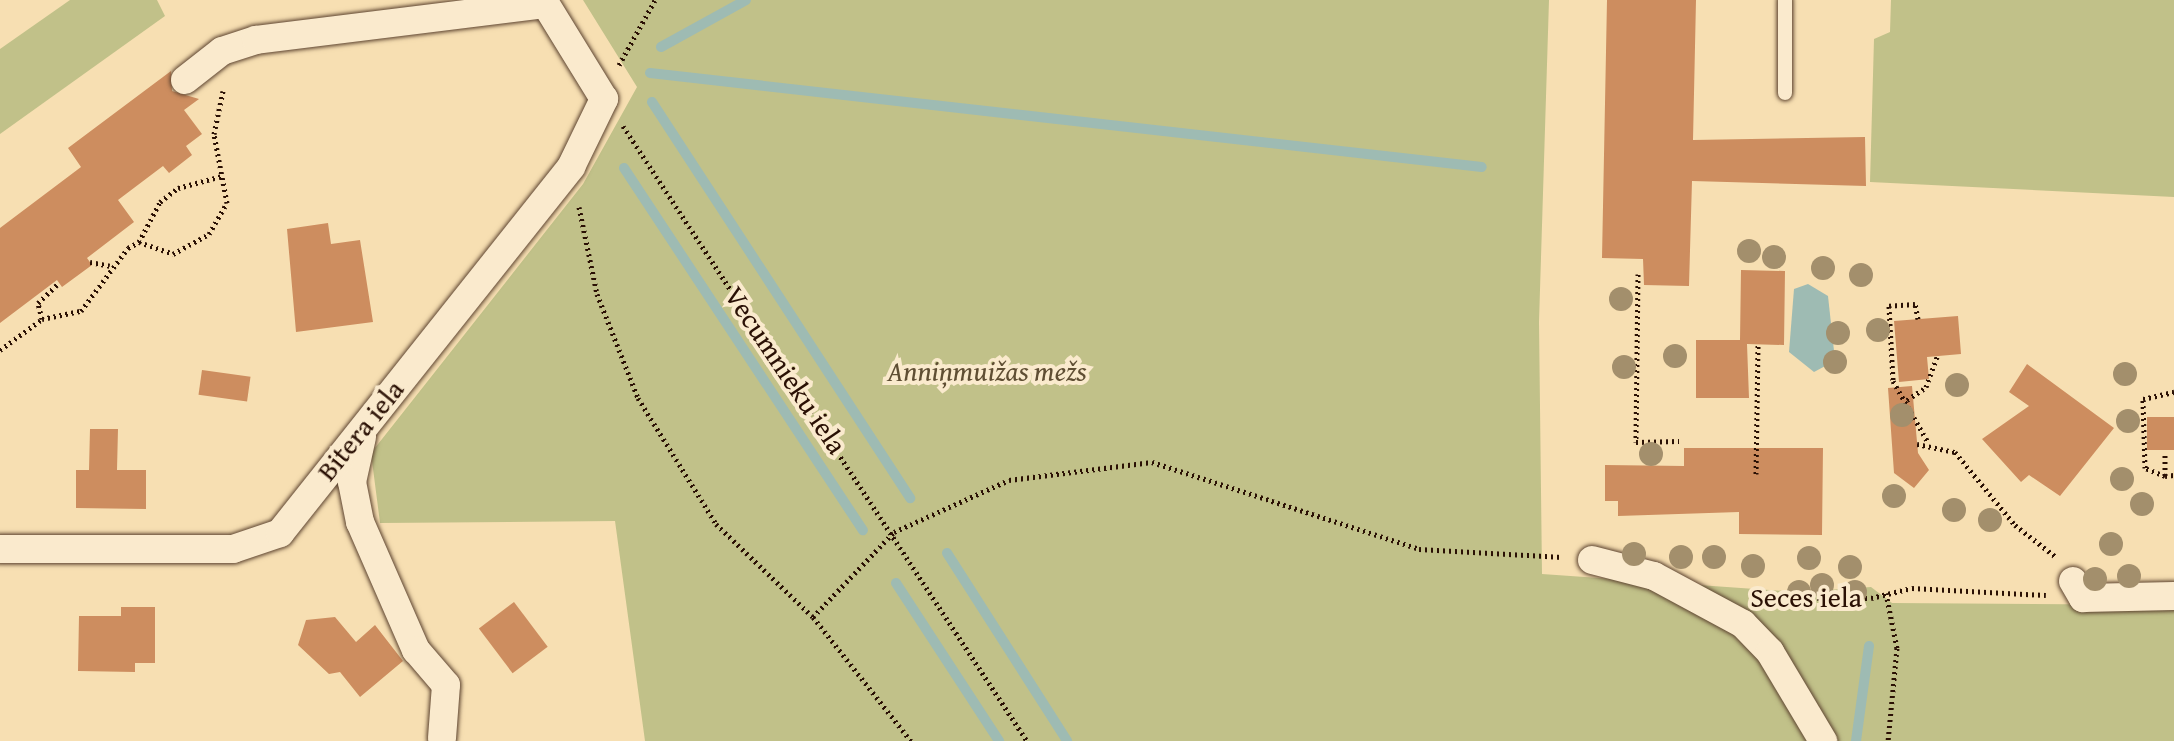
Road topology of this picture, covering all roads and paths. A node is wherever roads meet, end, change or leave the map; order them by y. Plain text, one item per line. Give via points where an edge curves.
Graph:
1 (655, 0) edge
2 (1785, 0) edge
3 (544, 2) edge
4 (222, 51) junction
5 (185, 80) dead end
6 (1785, 93) dead end
7 (604, 99) junction
8 (571, 167) junction
9 (223, 176) junction
10 (139, 242) junction
11 (90, 262) dead end
12 (110, 266) junction
13 (1638, 274) dead end
14 (59, 283) dead end
15 (42, 319) junction
16 (1918, 319) dead end
17 (1758, 344) dead end
18 (0, 350) edge
19 (1937, 356) dead end
20 (2174, 392) edge
21 (1907, 400) junction
22 (369, 421) junction
23 (1679, 441) dead end
24 (1929, 443) junction
25 (1917, 444) dead end
26 (2165, 455) dead end
27 (1756, 474) dead end
28 (2174, 475) edge
29 (2165, 476) junction
30 (894, 532) junction
31 (0, 549) edge
32 (1592, 560) joint
33 (2072, 583) junction
34 (1886, 593) junction
35 (2174, 596) edge
36 (1723, 611) junction
37 (813, 617) junction
38 (442, 738) dead end
39 (911, 741) edge
40 (1027, 741) edge
41 (1823, 741) edge
42 (1888, 741) edge

1 - 7 path
2 - 6 lane
3 - 4 street via 256,40
3 - 7 street
4 - 5 street
4 - 9 path via 226,74 214,134
7 - 8 street, Bitera iela
7 - 30 path, Vecumnieku iela
8 - 22 street, Bitera iela
8 - 37 path via 597,294 638,398 716,524
9 - 10 path via 178,188 160,202
9 - 10 path via 222,219 192,249 173,254
10 - 12 path
11 - 12 path
12 - 15 path via 81,311
13 - 23 path via 1636,442
14 - 15 path via 38,303
15 - 18 path
16 - 21 path via 1915,304 1889,306 1893,381
17 - 27 path
19 - 21 path via 1926,387
20 - 29 path via 2143,399 2145,468
21 - 24 path
22 - 31 street, Bitera iela via 280,533 255,544
22 - 38 street via 354,455 360,522 416,650 446,685
24 - 25 path
24 - 33 path via 1955,452 1979,475 2015,525 2053,553
26 - 29 path
28 - 29 path
30 - 32 path via 1009,480 1152,462 1419,549
30 - 37 path
30 - 40 path, Vecumnieku iela
32 - 36 street, Seces iela via 1654,576
33 - 34 path, Seces iela
33 - 35 street
34 - 36 path, Seces iela via 1738,595
34 - 42 path via 1897,648
36 - 41 street via 1759,637
37 - 39 path

